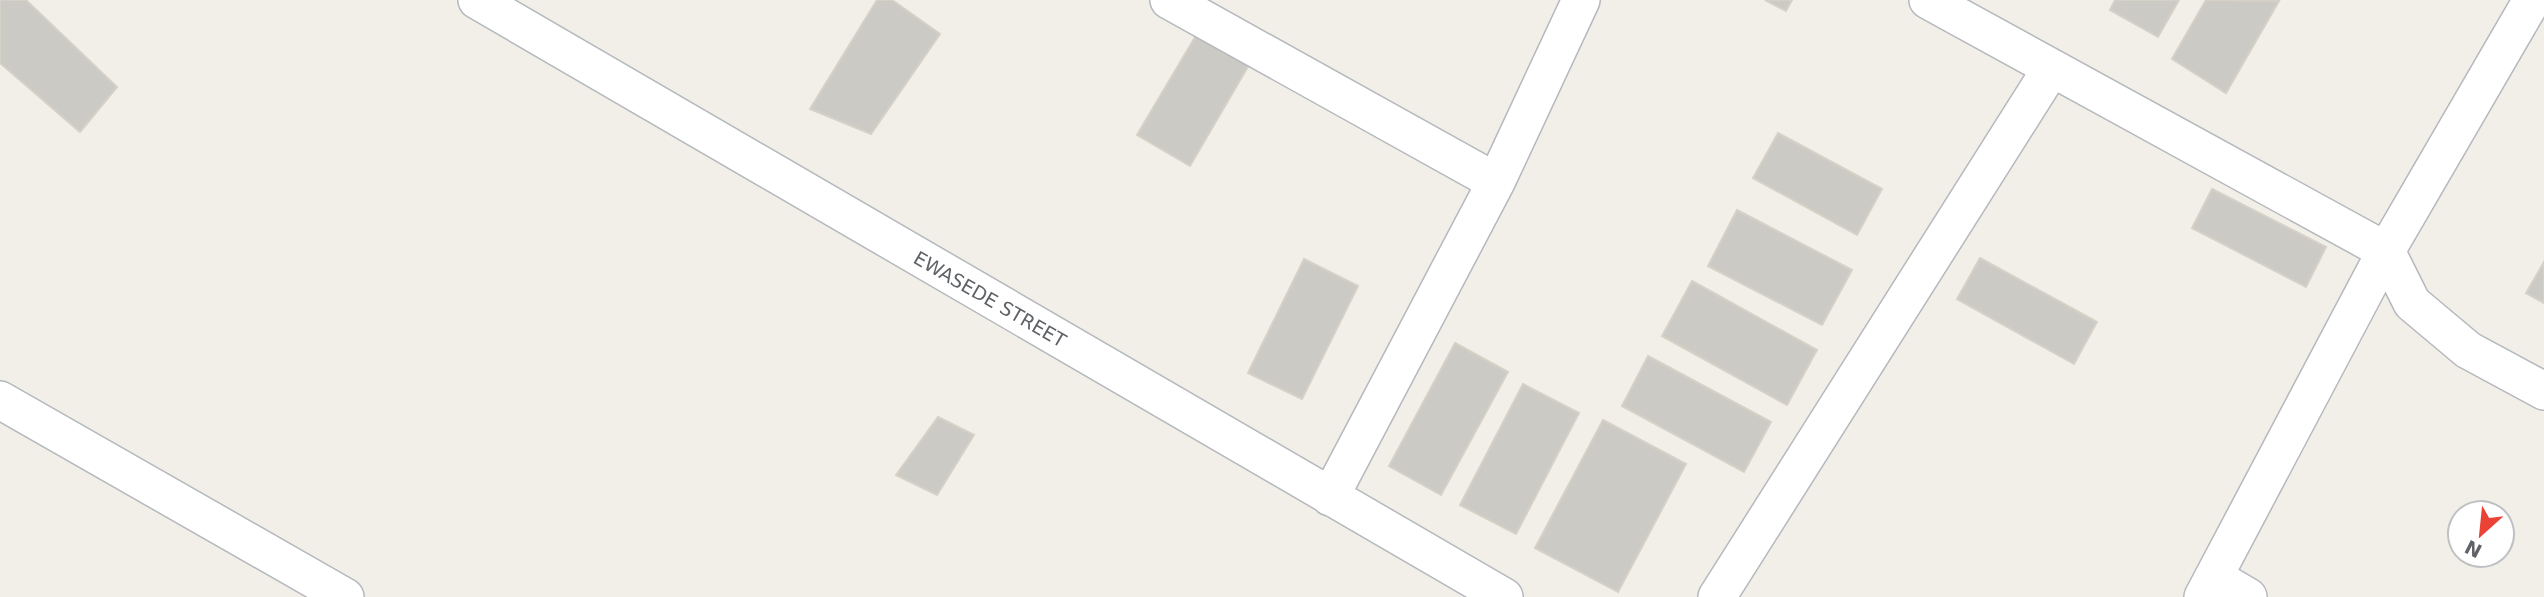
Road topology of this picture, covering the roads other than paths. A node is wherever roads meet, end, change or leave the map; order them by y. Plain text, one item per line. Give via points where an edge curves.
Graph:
1 (477, 0) edge
2 (1169, 0) edge
3 (1581, 0) edge
4 (1928, 0) edge
5 (2532, 0) edge
6 (2051, 69) junction
7 (1496, 182) junction
8 (2386, 251) junction
9 (2544, 391) edge
10 (0, 400) edge
11 (1330, 497) junction
12 (2208, 587) edge
13 (345, 597) edge
14 (1504, 597) edge
15 (1717, 597) edge
16 (2248, 597) edge

1 - 11 street, EWASEDE STREET
2 - 7 street
3 - 7 street
4 - 6 street
5 - 8 street
6 - 8 street
6 - 15 street
7 - 11 street
8 - 9 street via 2412,303 2468,350
8 - 12 street
10 - 13 street
11 - 14 street, EWASEDE STREET
12 - 16 street

